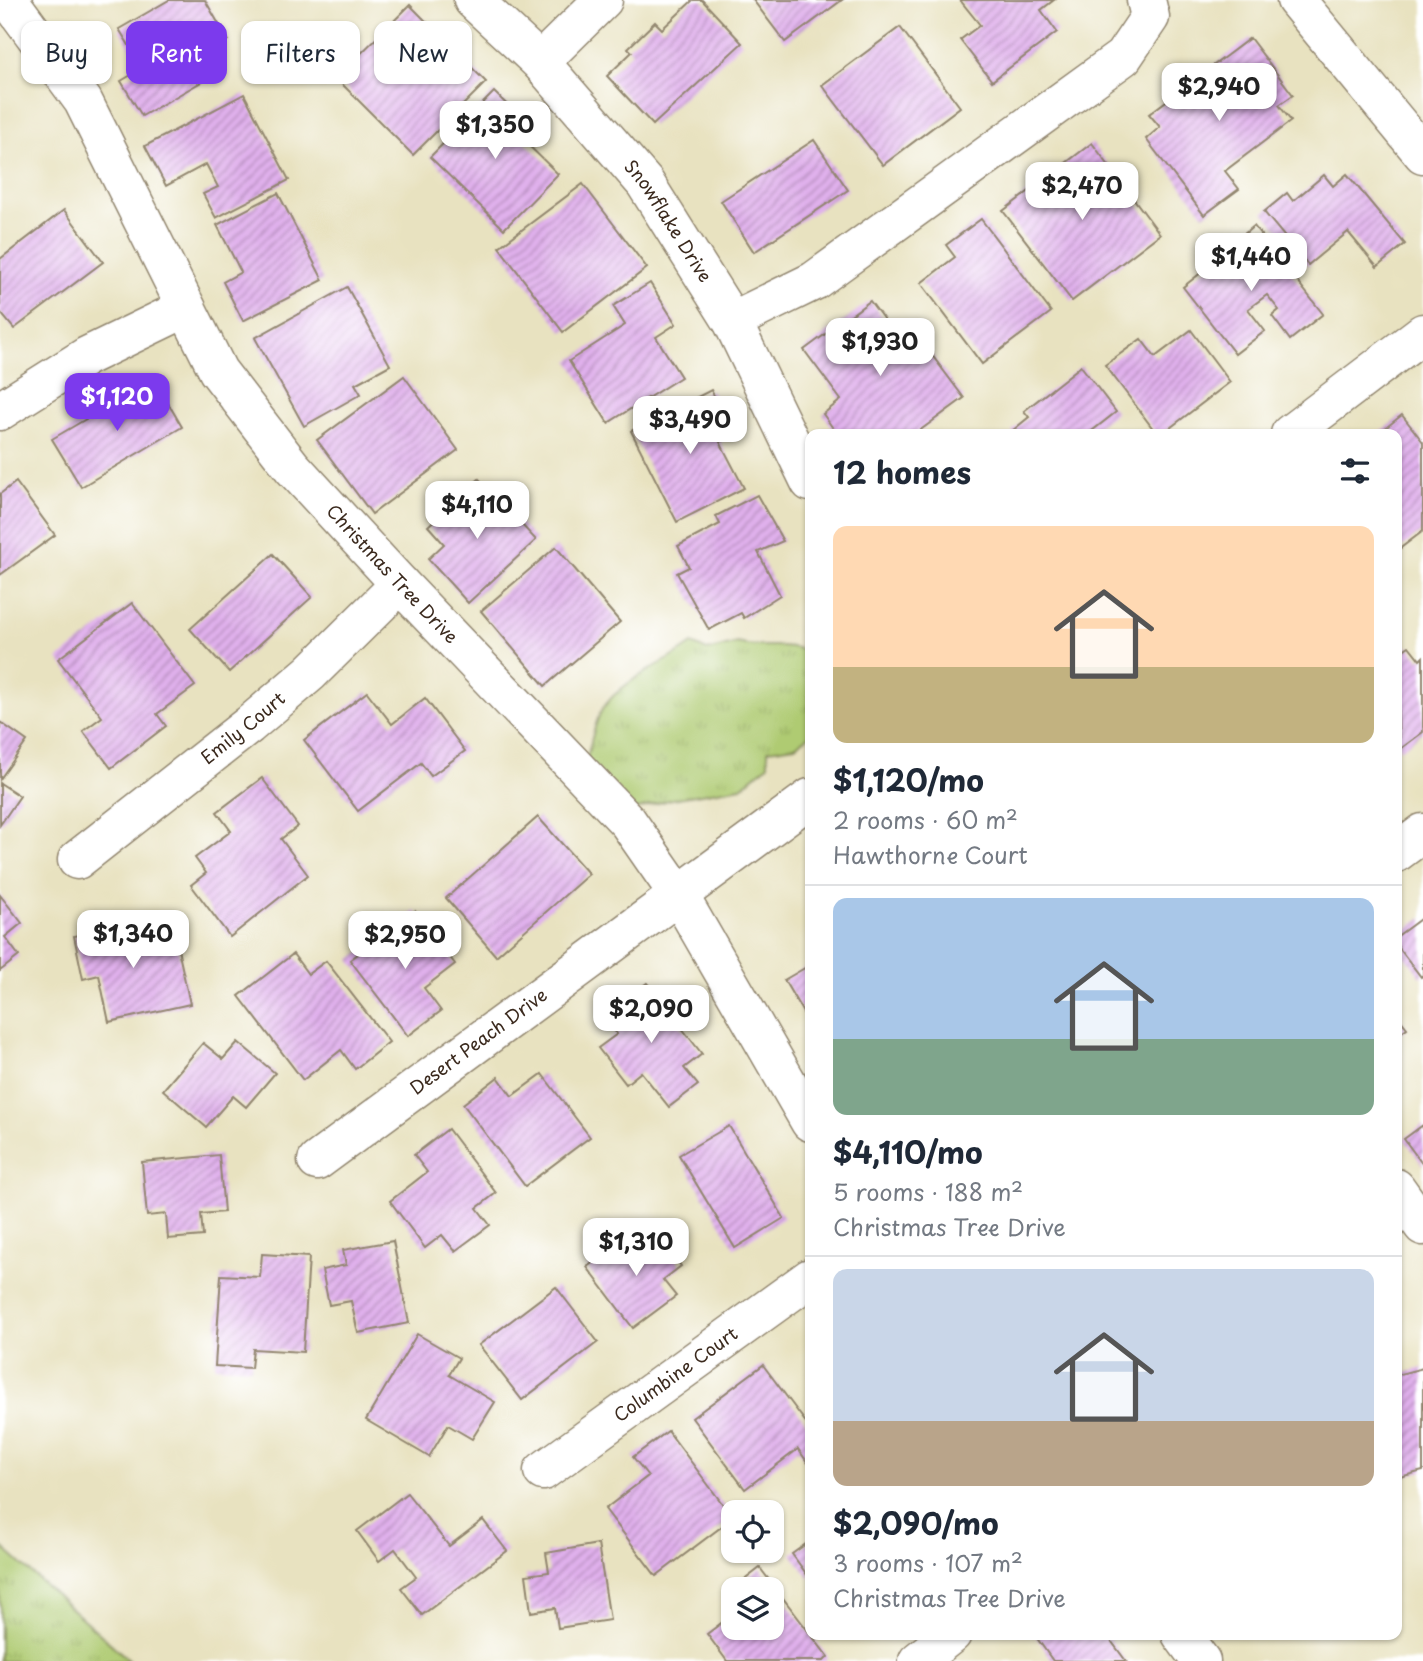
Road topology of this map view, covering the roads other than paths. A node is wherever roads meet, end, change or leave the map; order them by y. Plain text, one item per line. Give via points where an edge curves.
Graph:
1 (9, 0) edge
2 (473, 0) edge
3 (603, 0) edge
4 (1146, 0) edge
5 (1296, 0) edge
6 (540, 62) junction
7 (1423, 154) edge
8 (186, 308) junction
9 (732, 321) junction
10 (1423, 334) edge
11 (0, 411) edge
12 (1297, 429) edge
13 (805, 472) edge
14 (400, 584) junction
15 (805, 802) edge
16 (1423, 834) edge
17 (1402, 849) edge
18 (78, 860) dead end
19 (680, 897) junction
20 (805, 1113) edge
21 (317, 1161) dead end
22 (1402, 1196) edge
23 (1423, 1226) edge
24 (805, 1282) edge
25 (543, 1471) dead end
26 (944, 1640) edge
27 (1185, 1640) edge
28 (918, 1661) edge
29 (1201, 1661) edge

1 - 8 street, Christmas Tree Drive via 83,101
2 - 6 street, Snowflake Drive
3 - 6 street
4 - 9 street via 1150,17 1123,57 814,281
5 - 7 street
6 - 9 street, Snowflake Drive via 645,183
8 - 11 street via 87,356
8 - 14 street, Christmas Tree Drive via 218,371 284,457
9 - 13 street, Snowflake Drive
10 - 12 street
14 - 18 street, Emily Court via 290,690
14 - 19 street, Christmas Tree Drive via 628,822
15 - 19 street, Desert Peach Drive
16 - 17 street
19 - 20 street, Christmas Tree Drive
19 - 21 street, Desert Peach Drive
22 - 23 street
24 - 25 street, Columbine Court
26 - 28 street
27 - 29 street

